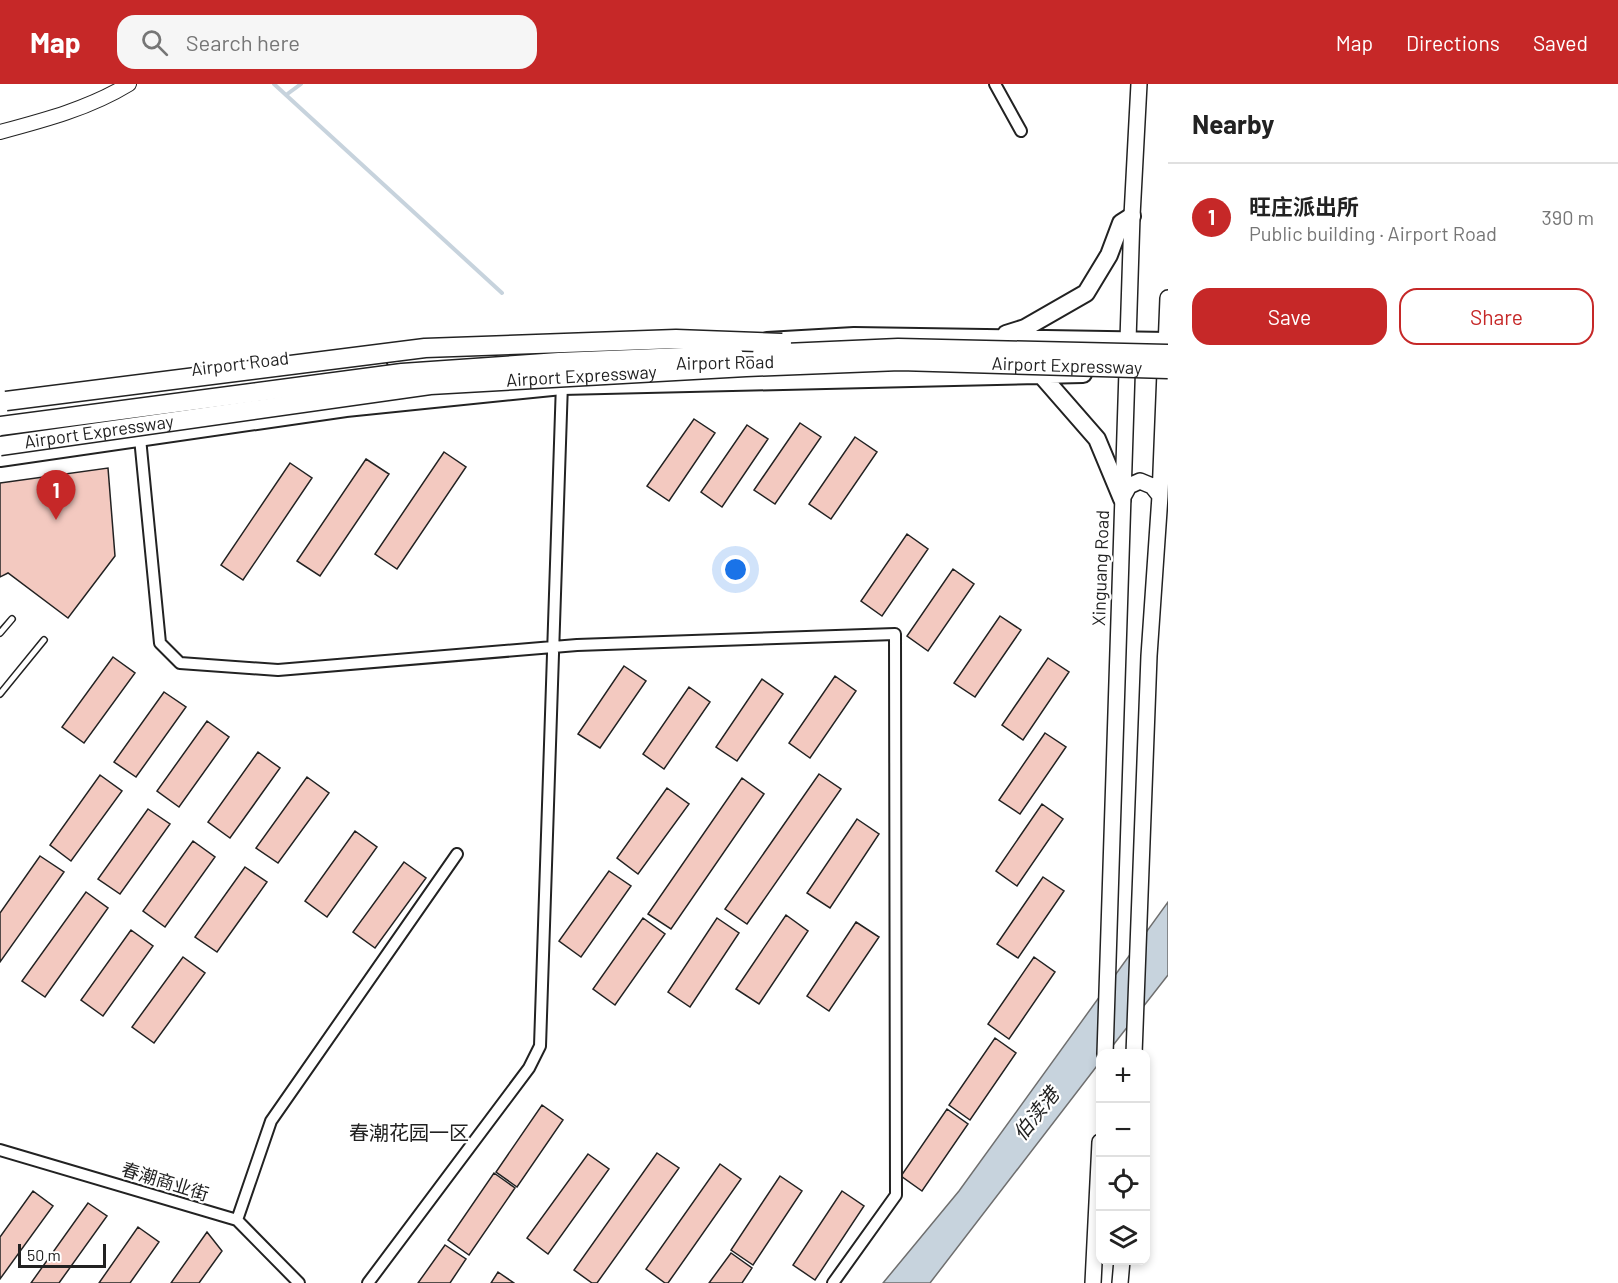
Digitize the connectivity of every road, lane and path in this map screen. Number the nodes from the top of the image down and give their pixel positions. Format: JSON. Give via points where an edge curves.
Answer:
{"nodes":[{"id":1,"x":129,"y":84,"type":"edge"},
{"id":2,"x":995,"y":84,"type":"edge"},
{"id":3,"x":1139,"y":84,"type":"edge"},
{"id":4,"x":1021,"y":131,"type":"dead end"},
{"id":5,"x":0,"y":132,"type":"edge"},
{"id":6,"x":1132,"y":216,"type":"junction"},
{"id":7,"x":1168,"y":298,"type":"edge"},
{"id":8,"x":989,"y":338,"type":"junction"},
{"id":9,"x":1129,"y":340,"type":"junction"},
{"id":10,"x":1167,"y":346,"type":"edge"},
{"id":11,"x":898,"y":348,"type":"junction"},
{"id":12,"x":563,"y":354,"type":"junction"},
{"id":13,"x":1167,"y":374,"type":"edge"},
{"id":14,"x":1128,"y":375,"type":"junction"},
{"id":15,"x":1042,"y":376,"type":"junction"},
{"id":16,"x":562,"y":386,"type":"junction"},
{"id":17,"x":2,"y":404,"type":"edge"},
{"id":18,"x":0,"y":426,"type":"edge"},
{"id":19,"x":140,"y":438,"type":"junction"},
{"id":20,"x":0,"y":446,"type":"edge"},
{"id":21,"x":0,"y":458,"type":"edge"},
{"id":22,"x":1160,"y":496,"type":"junction"},
{"id":23,"x":1122,"y":499,"type":"junction"},
{"id":24,"x":12,"y":619,"type":"dead end"},
{"id":25,"x":0,"y":633,"type":"edge"},
{"id":26,"x":44,"y":640,"type":"dead end"},
{"id":27,"x":554,"y":648,"type":"junction"},
{"id":28,"x":0,"y":694,"type":"edge"},
{"id":29,"x":458,"y":854,"type":"dead end"},
{"id":30,"x":1134,"y":1048,"type":"edge"},
{"id":31,"x":1105,"y":1049,"type":"edge"},
{"id":32,"x":0,"y":1150,"type":"edge"},
{"id":33,"x":1100,"y":1157,"type":"edge"},
{"id":34,"x":237,"y":1220,"type":"junction"},
{"id":35,"x":1122,"y":1265,"type":"edge"},
{"id":36,"x":299,"y":1283,"type":"edge"},
{"id":37,"x":368,"y":1283,"type":"edge"},
{"id":38,"x":833,"y":1283,"type":"edge"},
{"id":39,"x":1093,"y":1283,"type":"edge"},
{"id":40,"x":1120,"y":1283,"type":"edge"}],
"edges":[{"from":1,"to":5,"type":"street","via":[[110,96],[46,120]]},
{"from":2,"to":4,"type":"street"},
{"from":3,"to":6,"type":"main road","name":"Xinguang Road"},
{"from":6,"to":8,"type":"main road","via":[[1121,223],[1109,255],[1086,293],[1024,328]]},
{"from":6,"to":9,"type":"main road","name":"Xinguang Road"},
{"from":7,"to":10,"type":"main road"},
{"from":8,"to":9,"type":"main road","name":"Airport Road"},
{"from":8,"to":12,"type":"main road","name":"Airport Road","via":[[854,336]]},
{"from":9,"to":10,"type":"main road","name":"Airport Road"},
{"from":9,"to":14,"type":"main road","name":"Xinguang Road"},
{"from":10,"to":11,"type":"highway","name":"Airport Expressway","bridge":true},
{"from":10,"to":13,"type":"main road"},
{"from":11,"to":17,"type":"highway","bridge":true,"via":[[676,339],[424,348]]},
{"from":11,"to":18,"type":"highway","name":"Airport Expressway","bridge":true,"via":[[559,362],[402,373]]},
{"from":12,"to":16,"type":"street"},
{"from":12,"to":17,"type":"main road","name":"Airport Road","via":[[410,363]]},
{"from":13,"to":14,"type":"main road","name":"Airport Road"},
{"from":13,"to":20,"type":"highway","name":"Airport Expressway","bridge":true,"via":[[900,361],[430,385]]},
{"from":13,"to":22,"type":"main road"},
{"from":14,"to":15,"type":"main road","name":"Airport Road"},
{"from":14,"to":23,"type":"main road","name":"Xinguang Road"},
{"from":15,"to":16,"type":"main road","name":"Airport Road"},
{"from":15,"to":23,"type":"main road","via":[[1097,440]]},
{"from":16,"to":19,"type":"main road","name":"Airport Road","via":[[346,408]]},
{"from":16,"to":27,"type":"street"},
{"from":19,"to":21,"type":"main road","name":"Airport Road"},
{"from":19,"to":27,"type":"street","via":[[160,643],[180,663],[278,670]]},
{"from":22,"to":23,"type":"main road","via":[[1152,486],[1140,481],[1129,486]]},
{"from":22,"to":30,"type":"main road","via":[[1149,656]]},
{"from":23,"to":31,"type":"main road","name":"Xinguang Road"},
{"from":24,"to":25,"type":"lane"},
{"from":26,"to":28,"type":"lane"},
{"from":27,"to":37,"type":"street","via":[[540,1046],[529,1068]]},
{"from":27,"to":38,"type":"street","via":[[895,633],[896,1195]]},
{"from":29,"to":34,"type":"street","via":[[271,1120]]},
{"from":32,"to":34,"type":"street","name":"春潮商业街"},
{"from":33,"to":39,"type":"main road"},
{"from":34,"to":36,"type":"street","name":"春潮商业街"},
{"from":35,"to":40,"type":"main road"}]}
